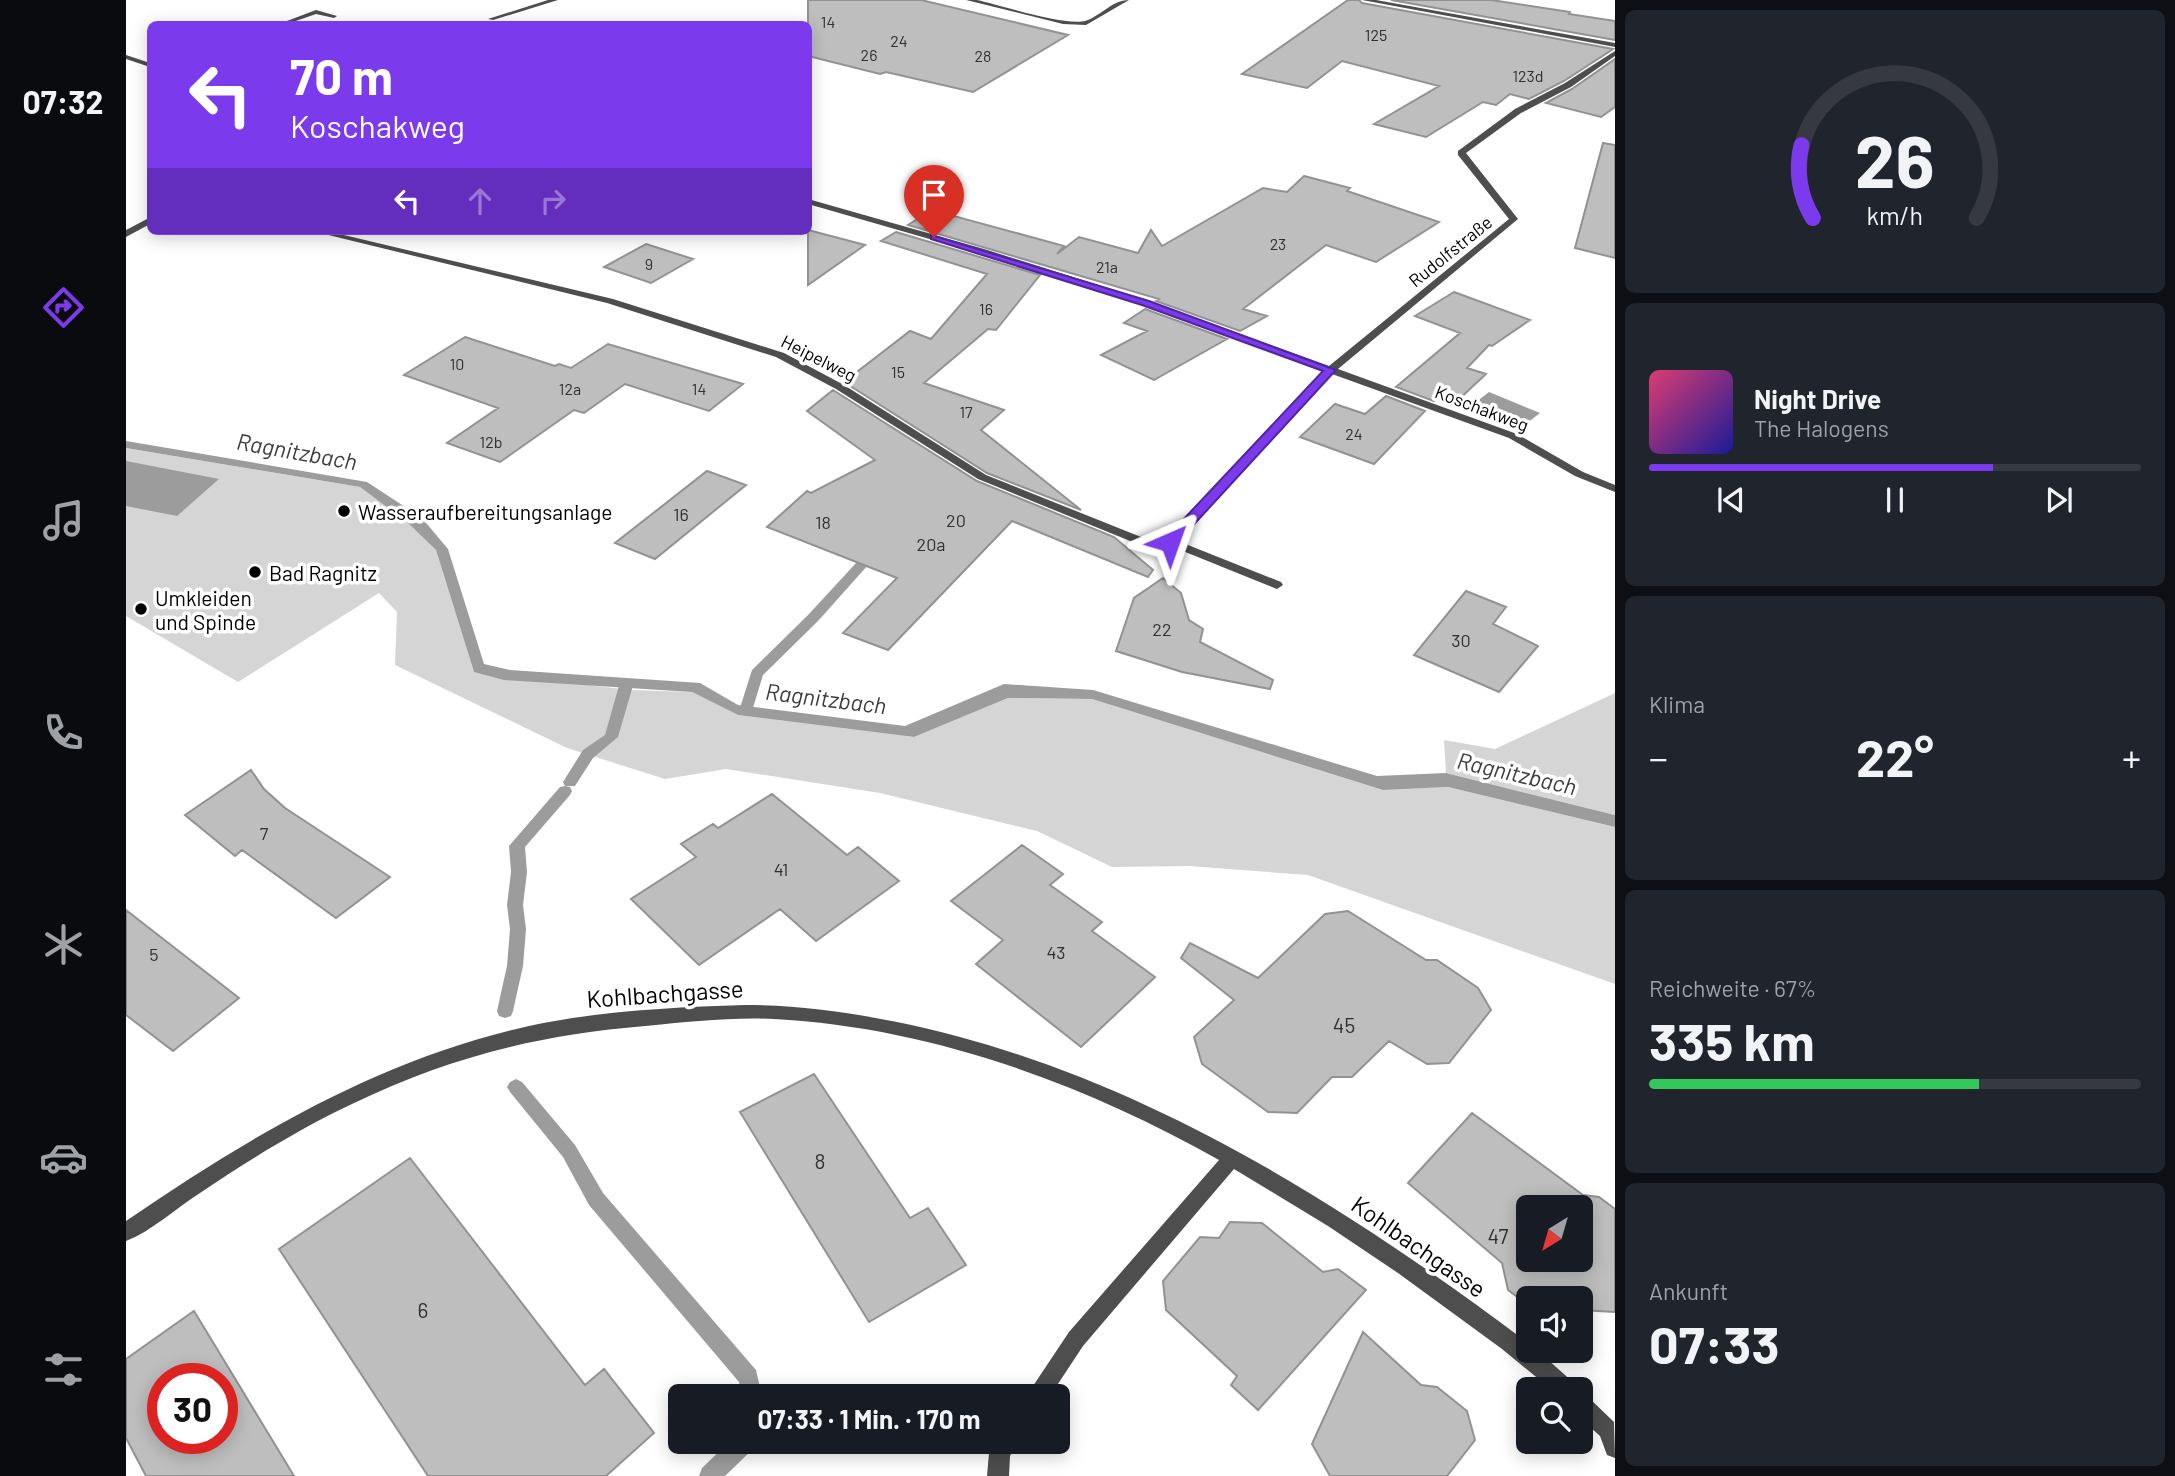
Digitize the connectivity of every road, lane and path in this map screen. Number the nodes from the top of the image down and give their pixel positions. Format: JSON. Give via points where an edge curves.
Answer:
{"nodes":[{"id":1,"x":555,"y":0,"type":"edge"},
{"id":2,"x":969,"y":0,"type":"edge"},
{"id":3,"x":1126,"y":0,"type":"edge"},
{"id":4,"x":1365,"y":0,"type":"edge"},
{"id":5,"x":334,"y":16,"type":"dead end"},
{"id":6,"x":491,"y":19,"type":"dead end"},
{"id":7,"x":290,"y":21,"type":"edge"},
{"id":8,"x":1615,"y":45,"type":"edge"},
{"id":9,"x":1615,"y":53,"type":"edge"},
{"id":10,"x":126,"y":57,"type":"edge"},
{"id":11,"x":147,"y":64,"type":"edge"},
{"id":12,"x":812,"y":202,"type":"edge"},
{"id":13,"x":147,"y":223,"type":"edge"},
{"id":14,"x":126,"y":234,"type":"edge"},
{"id":15,"x":333,"y":235,"type":"edge"},
{"id":16,"x":1330,"y":370,"type":"junction"},
{"id":17,"x":1615,"y":489,"type":"edge"},
{"id":18,"x":1170,"y":542,"type":"junction"},
{"id":19,"x":1278,"y":585,"type":"dead end"},
{"id":20,"x":1233,"y":1158,"type":"junction"},
{"id":21,"x":126,"y":1232,"type":"edge"},
{"id":22,"x":1554,"y":1377,"type":"edge"},
{"id":23,"x":1046,"y":1384,"type":"edge"},
{"id":24,"x":1593,"y":1416,"type":"edge"},
{"id":25,"x":1615,"y":1447,"type":"edge"},
{"id":26,"x":1000,"y":1454,"type":"edge"},
{"id":27,"x":998,"y":1476,"type":"edge"}],
"edges":[{"from":1,"to":6,"type":"street"},
{"from":2,"to":3,"type":"street","via":[[1086,23]]},
{"from":4,"to":8,"type":"street"},
{"from":5,"to":7,"type":"street","via":[[316,12]]},
{"from":9,"to":16,"type":"street","name":"Rudolfstraße","via":[[1518,111],[1461,153],[1514,219]]},
{"from":10,"to":11,"type":"street"},
{"from":12,"to":16,"type":"street","name":"Koschakweg","via":[[1146,303]]},
{"from":13,"to":14,"type":"street"},
{"from":15,"to":18,"type":"street","name":"Heipelweg","via":[[612,302],[780,355],[840,387],[982,477],[1139,540]]},
{"from":16,"to":17,"type":"street","name":"Koschakweg","via":[[1513,436]]},
{"from":16,"to":18,"type":"street"},
{"from":18,"to":19,"type":"street","name":"Heipelweg"},
{"from":20,"to":21,"type":"street","name":"Kohlbachgasse","via":[[1056,1075],[953,1043],[867,1023],[785,1013],[719,1012],[530,1033],[382,1082],[244,1152]]},
{"from":20,"to":22,"type":"street","name":"Kohlbachgasse","via":[[1411,1270]]},
{"from":20,"to":23,"type":"street","via":[[1076,1339]]},
{"from":24,"to":25,"type":"street","via":[[1607,1429]]},
{"from":26,"to":27,"type":"street"}]}
